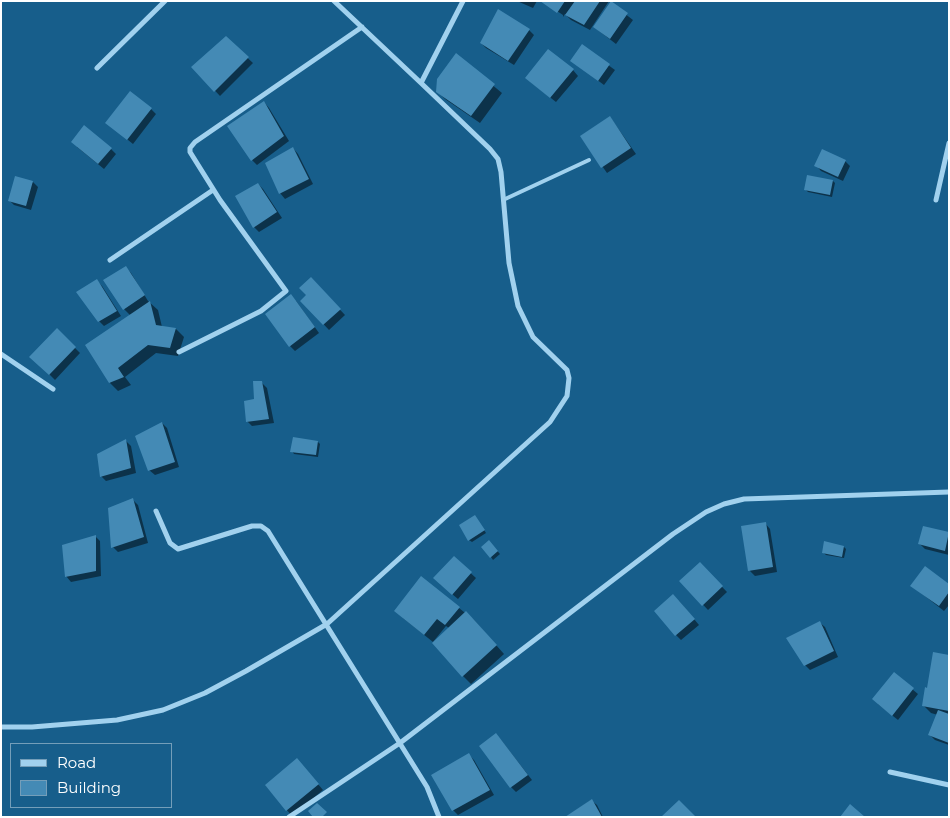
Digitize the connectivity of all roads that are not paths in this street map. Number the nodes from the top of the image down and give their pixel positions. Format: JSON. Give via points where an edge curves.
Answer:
{"nodes":[{"id":1,"x":165,"y":1,"type":"edge"},
{"id":2,"x":334,"y":1,"type":"edge"},
{"id":3,"x":463,"y":1,"type":"edge"},
{"id":4,"x":362,"y":27,"type":"junction"},
{"id":5,"x":97,"y":68,"type":"dead end"},
{"id":6,"x":421,"y":83,"type":"junction"},
{"id":7,"x":949,"y":143,"type":"edge"},
{"id":8,"x":589,"y":160,"type":"dead end"},
{"id":9,"x":213,"y":190,"type":"junction"},
{"id":10,"x":503,"y":200,"type":"junction"},
{"id":11,"x":936,"y":200,"type":"dead end"},
{"id":12,"x":110,"y":260,"type":"dead end"},
{"id":13,"x":179,"y":352,"type":"dead end"},
{"id":14,"x":1,"y":354,"type":"edge"},
{"id":15,"x":53,"y":389,"type":"dead end"},
{"id":16,"x":949,"y":492,"type":"edge"},
{"id":17,"x":156,"y":511,"type":"dead end"},
{"id":18,"x":327,"y":624,"type":"junction"},
{"id":19,"x":1,"y":727,"type":"edge"},
{"id":20,"x":400,"y":743,"type":"junction"},
{"id":21,"x":890,"y":772,"type":"dead end"},
{"id":22,"x":949,"y":785,"type":"edge"},
{"id":23,"x":289,"y":817,"type":"edge"},
{"id":24,"x":439,"y":817,"type":"edge"}],
"edges":[{"from":1,"to":5,"type":"street"},
{"from":2,"to":4,"type":"street"},
{"from":3,"to":6,"type":"street"},
{"from":4,"to":6,"type":"street"},
{"from":4,"to":9,"type":"street","via":[[195,142],[190,152]]},
{"from":6,"to":10,"type":"street","via":[[498,159]]},
{"from":7,"to":11,"type":"street"},
{"from":8,"to":10,"type":"lane"},
{"from":9,"to":12,"type":"street"},
{"from":9,"to":13,"type":"street","via":[[286,290],[261,311]]},
{"from":10,"to":18,"type":"street","via":[[509,263],[518,306],[533,337],[566,370],[569,378],[567,396],[550,422]]},
{"from":14,"to":15,"type":"street"},
{"from":16,"to":20,"type":"street","via":[[744,499],[706,512]]},
{"from":17,"to":18,"type":"street","via":[[170,543],[178,549],[252,526],[265,527]]},
{"from":18,"to":19,"type":"street","via":[[205,693],[163,710],[117,720]]},
{"from":18,"to":20,"type":"street"},
{"from":20,"to":23,"type":"street"},
{"from":20,"to":24,"type":"street","via":[[427,787]]},
{"from":21,"to":22,"type":"street"}]}
